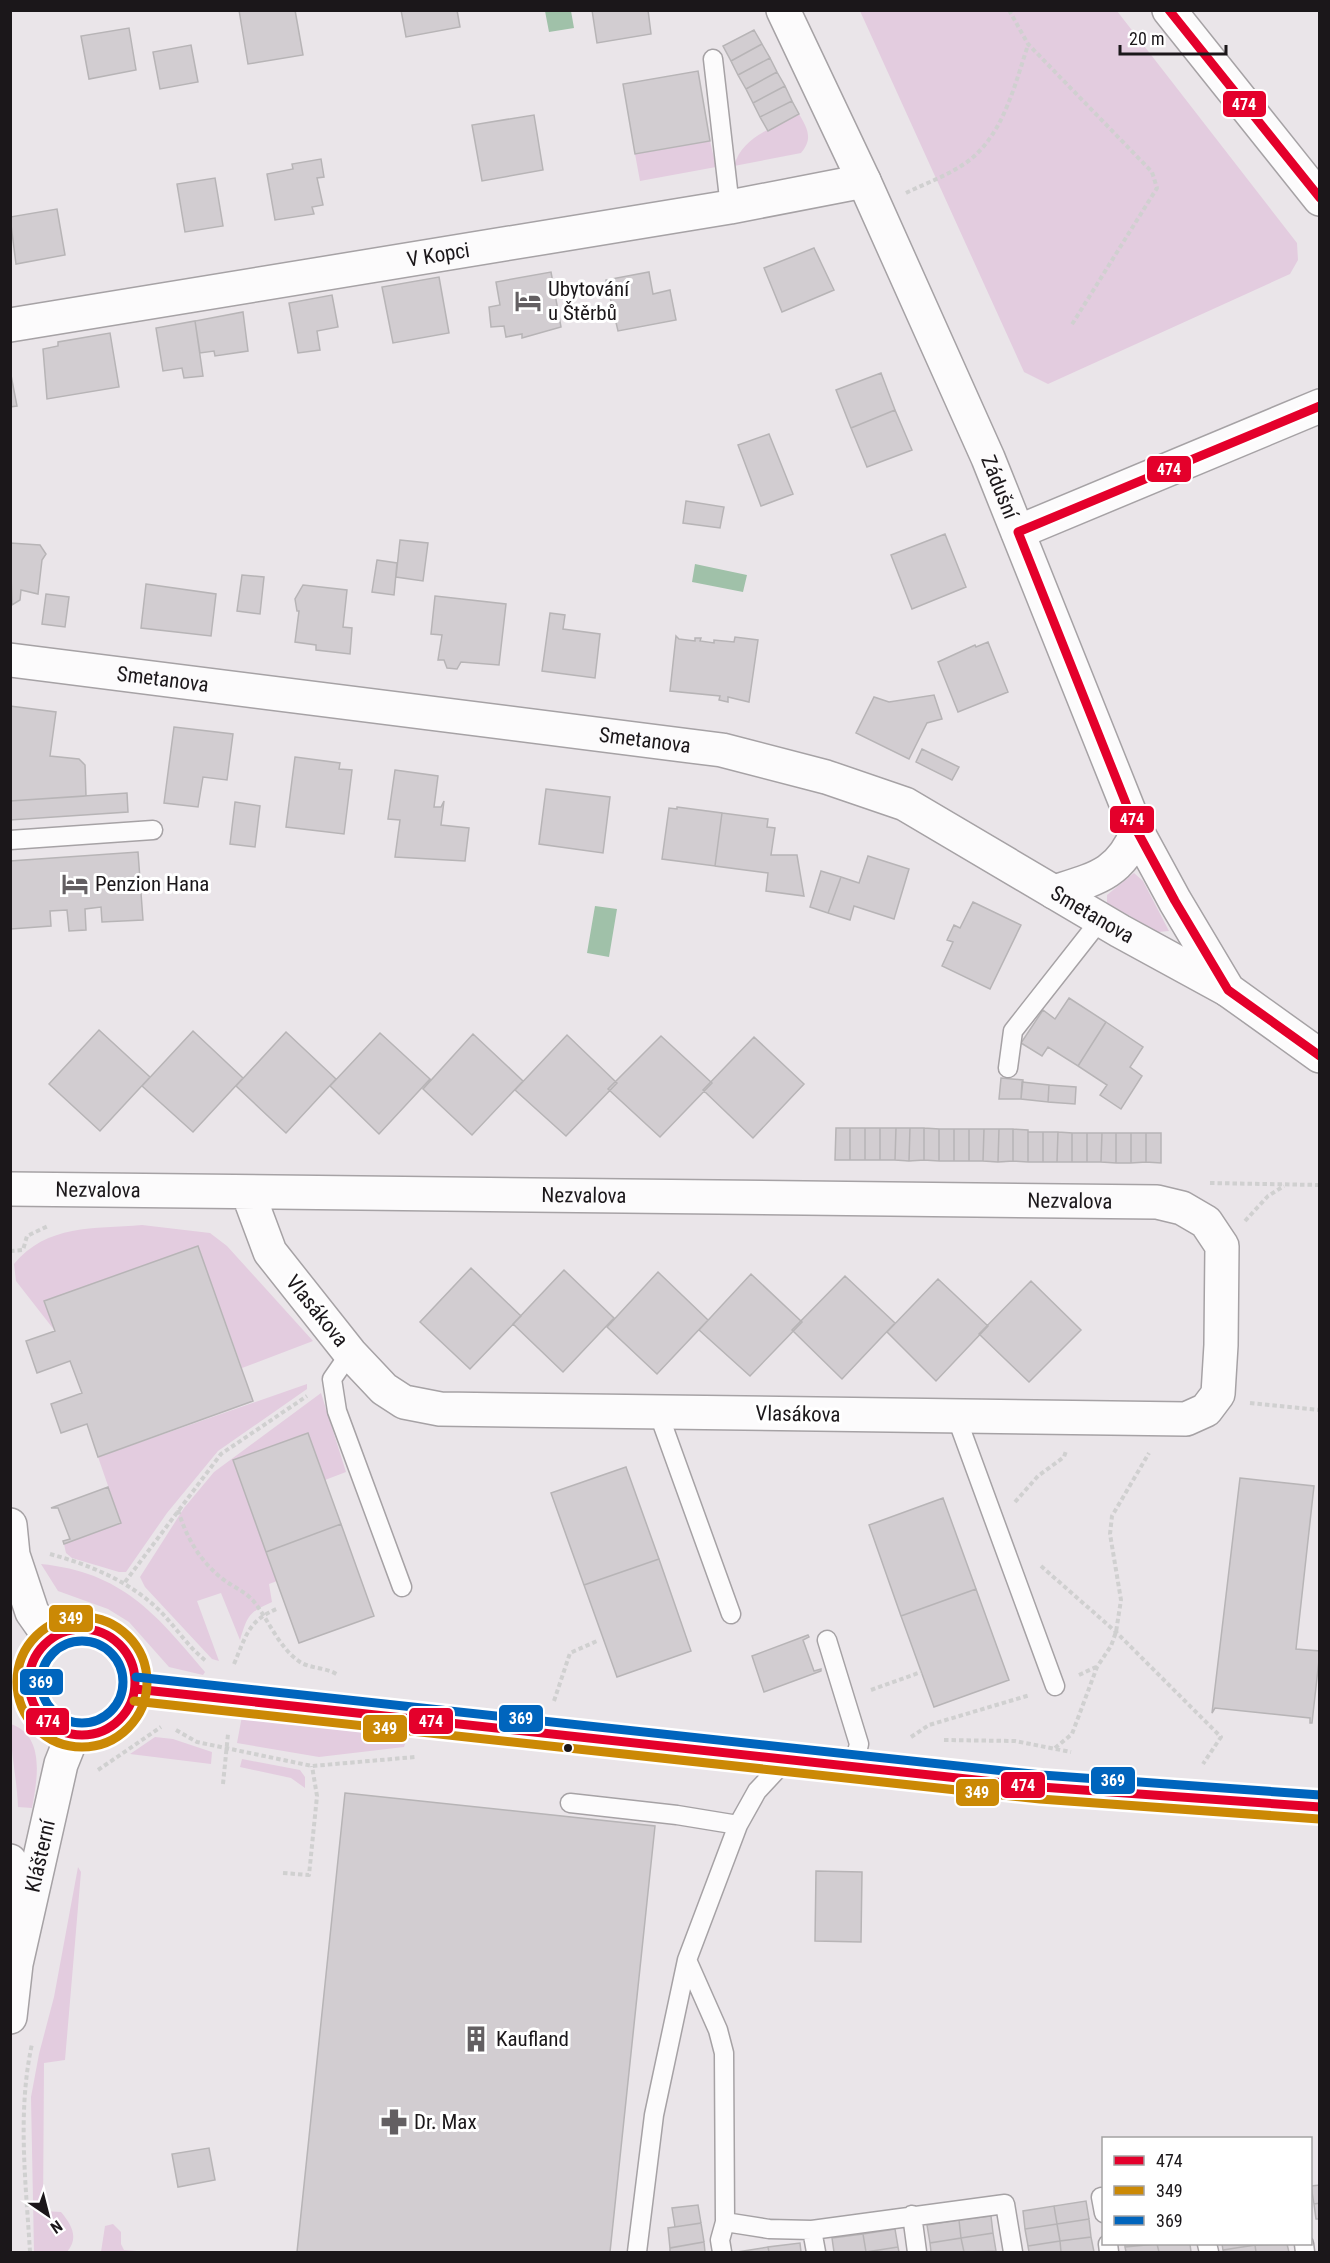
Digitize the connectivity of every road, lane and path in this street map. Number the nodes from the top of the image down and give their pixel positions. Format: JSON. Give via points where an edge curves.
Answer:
{"nodes":[{"id":1,"x":783,"y":10,"type":"edge"},
{"id":2,"x":1008,"y":10,"type":"edge"},
{"id":3,"x":1169,"y":10,"type":"edge"},
{"id":4,"x":1028,"y":44,"type":"junction"},
{"id":5,"x":713,"y":59,"type":"dead end"},
{"id":6,"x":870,"y":194,"type":"junction"},
{"id":7,"x":1320,"y":199,"type":"edge"},
{"id":8,"x":730,"y":207,"type":"junction"},
{"id":9,"x":10,"y":325,"type":"edge"},
{"id":10,"x":1071,"y":326,"type":"dead end"},
{"id":11,"x":1320,"y":406,"type":"edge"},
{"id":12,"x":1018,"y":532,"type":"junction"},
{"id":13,"x":10,"y":660,"type":"edge"},
{"id":14,"x":153,"y":830,"type":"dead end"},
{"id":15,"x":1137,"y":831,"type":"junction"},
{"id":16,"x":10,"y":840,"type":"edge"},
{"id":17,"x":1054,"y":892,"type":"junction"},
{"id":18,"x":1101,"y":920,"type":"junction"},
{"id":19,"x":1228,"y":990,"type":"junction"},
{"id":20,"x":1320,"y":1056,"type":"edge"},
{"id":21,"x":1008,"y":1068,"type":"dead end"},
{"id":22,"x":1320,"y":1185,"type":"edge"},
{"id":23,"x":10,"y":1189,"type":"edge"},
{"id":24,"x":248,"y":1193,"type":"junction"},
{"id":25,"x":55,"y":1225,"type":"dead end"},
{"id":26,"x":1221,"y":1246,"type":"junction"},
{"id":27,"x":10,"y":1251,"type":"edge"},
{"id":28,"x":341,"y":1366,"type":"junction"},
{"id":29,"x":1218,"y":1394,"type":"junction"},
{"id":30,"x":1320,"y":1410,"type":"edge"},
{"id":31,"x":658,"y":1412,"type":"junction"},
{"id":32,"x":956,"y":1416,"type":"junction"},
{"id":33,"x":1080,"y":1418,"type":"junction"},
{"id":34,"x":1170,"y":1419,"type":"junction"},
{"id":35,"x":178,"y":1510,"type":"junction"},
{"id":36,"x":998,"y":1527,"type":"junction"},
{"id":37,"x":11,"y":1536,"type":"edge"},
{"id":38,"x":1040,"y":1565,"type":"dead end"},
{"id":39,"x":125,"y":1582,"type":"junction"},
{"id":40,"x":402,"y":1587,"type":"dead end"},
{"id":41,"x":279,"y":1608,"type":"dead end"},
{"id":42,"x":731,"y":1614,"type":"dead end"},
{"id":43,"x":261,"y":1615,"type":"junction"},
{"id":44,"x":1116,"y":1632,"type":"junction"},
{"id":45,"x":51,"y":1639,"type":"junction"},
{"id":46,"x":827,"y":1640,"type":"dead end"},
{"id":47,"x":597,"y":1641,"type":"dead end"},
{"id":48,"x":211,"y":1666,"type":"dead end"},
{"id":49,"x":1097,"y":1666,"type":"junction"},
{"id":50,"x":232,"y":1668,"type":"dead end"},
{"id":51,"x":921,"y":1672,"type":"dead end"},
{"id":52,"x":342,"y":1680,"type":"dead end"},
{"id":53,"x":1055,"y":1686,"type":"junction"},
{"id":54,"x":135,"y":1689,"type":"junction"},
{"id":55,"x":20,"y":1693,"type":"edge"},
{"id":56,"x":845,"y":1700,"type":"junction"},
{"id":57,"x":552,"y":1708,"type":"dead end"},
{"id":58,"x":165,"y":1724,"type":"dead end"},
{"id":59,"x":173,"y":1728,"type":"dead end"},
{"id":60,"x":73,"y":1734,"type":"junction"},
{"id":61,"x":1221,"y":1737,"type":"dead end"},
{"id":62,"x":909,"y":1738,"type":"dead end"},
{"id":63,"x":227,"y":1747,"type":"junction"},
{"id":64,"x":1055,"y":1748,"type":"dead end"},
{"id":65,"x":424,"y":1758,"type":"dead end"},
{"id":66,"x":785,"y":1761,"type":"junction"},
{"id":67,"x":312,"y":1766,"type":"junction"},
{"id":68,"x":853,"y":1768,"type":"junction"},
{"id":69,"x":92,"y":1777,"type":"dead end"},
{"id":70,"x":223,"y":1784,"type":"dead end"},
{"id":71,"x":570,"y":1803,"type":"dead end"},
{"id":72,"x":1320,"y":1807,"type":"edge"},
{"id":73,"x":738,"y":1825,"type":"junction"},
{"id":74,"x":10,"y":1861,"type":"edge"},
{"id":75,"x":284,"y":1873,"type":"dead end"},
{"id":76,"x":687,"y":1960,"type":"junction"},
{"id":77,"x":16,"y":1964,"type":"junction"},
{"id":78,"x":22,"y":2028,"type":"edge"},
{"id":79,"x":912,"y":2215,"type":"junction"},
{"id":80,"x":725,"y":2222,"type":"junction"},
{"id":81,"x":812,"y":2230,"type":"junction"},
{"id":82,"x":30,"y":2253,"type":"edge"},
{"id":83,"x":637,"y":2253,"type":"edge"},
{"id":84,"x":722,"y":2253,"type":"edge"},
{"id":85,"x":816,"y":2253,"type":"edge"},
{"id":86,"x":917,"y":2253,"type":"edge"},
{"id":87,"x":1013,"y":2253,"type":"edge"}],
"edges":[{"from":1,"to":6,"type":"street","name":"Zádušní"},
{"from":2,"to":4,"type":"path"},
{"from":3,"to":7,"type":"street"},
{"from":4,"to":6,"type":"path","via":[[1006,106],[984,146],[962,166]]},
{"from":4,"to":10,"type":"path","via":[[1152,172],[1157,188]]},
{"from":5,"to":8,"type":"lane"},
{"from":6,"to":8,"type":"street","name":"V Kopci"},
{"from":6,"to":12,"type":"street","name":"Zádušní"},
{"from":8,"to":9,"type":"street","name":"V Kopci"},
{"from":11,"to":12,"type":"street"},
{"from":12,"to":15,"type":"street","name":"Zádušní"},
{"from":13,"to":17,"type":"street","name":"Smetanova","via":[[722,750],[826,777],[905,804]]},
{"from":14,"to":16,"type":"lane"},
{"from":15,"to":17,"type":"street","via":[[1129,851],[1116,867]]},
{"from":15,"to":19,"type":"street","name":"Zádušní"},
{"from":17,"to":18,"type":"street","name":"Smetanova"},
{"from":18,"to":19,"type":"street","name":"Smetanova"},
{"from":18,"to":21,"type":"lane","via":[[1013,1031]]},
{"from":19,"to":20,"type":"street","name":"Zádušní"},
{"from":22,"to":26,"type":"path","via":[[1284,1185],[1268,1196]]},
{"from":23,"to":24,"type":"street","name":"Nezvalova"},
{"from":24,"to":26,"type":"street","name":"Nezvalova","via":[[1157,1202],[1182,1208],[1206,1222]]},
{"from":24,"to":28,"type":"street","name":"Vlasákova","via":[[270,1252]]},
{"from":25,"to":27,"type":"path","via":[[27,1236],[23,1250]]},
{"from":26,"to":29,"type":"street"},
{"from":28,"to":31,"type":"street","name":"Vlasákova","via":[[404,1402],[440,1409]]},
{"from":28,"to":35,"type":"path","via":[[221,1455]]},
{"from":28,"to":40,"type":"lane","via":[[337,1411]]},
{"from":29,"to":30,"type":"path","via":[[1244,1402]]},
{"from":29,"to":34,"type":"street","name":"Vlasákova","via":[[1206,1410],[1186,1419]]},
{"from":31,"to":32,"type":"street","name":"Vlasákova"},
{"from":31,"to":42,"type":"lane"},
{"from":32,"to":33,"type":"street","name":"Vlasákova"},
{"from":32,"to":36,"type":"lane"},
{"from":33,"to":34,"type":"street","name":"Vlasákova"},
{"from":33,"to":36,"type":"path","via":[[1064,1457],[1038,1476]]},
{"from":34,"to":44,"type":"path","via":[[1112,1516],[1110,1534],[1121,1600]]},
{"from":35,"to":39,"type":"path"},
{"from":35,"to":43,"type":"path","via":[[186,1536],[202,1558],[219,1576],[246,1594]]},
{"from":36,"to":53,"type":"lane"},
{"from":37,"to":39,"type":"path","via":[[44,1553],[70,1559]]},
{"from":37,"to":45,"type":"street","via":[[32,1612]]},
{"from":38,"to":44,"type":"path"},
{"from":39,"to":48,"type":"path","via":[[158,1609]]},
{"from":41,"to":43,"type":"path"},
{"from":43,"to":50,"type":"path","via":[[246,1632]]},
{"from":43,"to":52,"type":"path","via":[[300,1662],[326,1668]]},
{"from":44,"to":49,"type":"path"},
{"from":44,"to":61,"type":"path"},
{"from":45,"to":54,"type":"street","via":[[80,1629],[109,1636],[130,1658]]},
{"from":45,"to":55,"type":"street","via":[[33,1662]]},
{"from":46,"to":56,"type":"lane"},
{"from":47,"to":57,"type":"path","via":[[570,1653]]},
{"from":49,"to":53,"type":"path"},
{"from":49,"to":64,"type":"path","via":[[1072,1734]]},
{"from":51,"to":56,"type":"path"},
{"from":53,"to":62,"type":"path","via":[[929,1725]]},
{"from":54,"to":60,"type":"street","via":[[127,1711],[109,1728],[98,1733]]},
{"from":54,"to":66,"type":"street"},
{"from":55,"to":60,"type":"street","via":[[50,1724]]},
{"from":56,"to":68,"type":"lane","via":[[859,1744]]},
{"from":58,"to":69,"type":"path","via":[[102,1765]]},
{"from":59,"to":63,"type":"path","via":[[197,1742]]},
{"from":60,"to":77,"type":"street","name":"Klášterní","via":[[61,1764]]},
{"from":63,"to":67,"type":"path"},
{"from":63,"to":70,"type":"path"},
{"from":65,"to":67,"type":"path","via":[[402,1756]]},
{"from":66,"to":68,"type":"street"},
{"from":66,"to":73,"type":"lane","via":[[757,1791]]},
{"from":67,"to":75,"type":"path","via":[[317,1796],[309,1875]]},
{"from":68,"to":72,"type":"street","via":[[1041,1787]]},
{"from":71,"to":73,"type":"lane"},
{"from":73,"to":76,"type":"lane"},
{"from":74,"to":77,"type":"street"},
{"from":76,"to":80,"type":"lane","via":[[724,2053]]},
{"from":76,"to":83,"type":"lane","via":[[654,2115]]},
{"from":77,"to":78,"type":"street","name":"Klášterní"},
{"from":78,"to":82,"type":"path","via":[[28,2061],[24,2112]]},
{"from":79,"to":81,"type":"lane"},
{"from":79,"to":86,"type":"lane"},
{"from":79,"to":87,"type":"lane","via":[[1005,2204]]},
{"from":80,"to":81,"type":"lane"},
{"from":80,"to":84,"type":"lane","via":[[720,2240]]},
{"from":81,"to":85,"type":"lane"}]}
